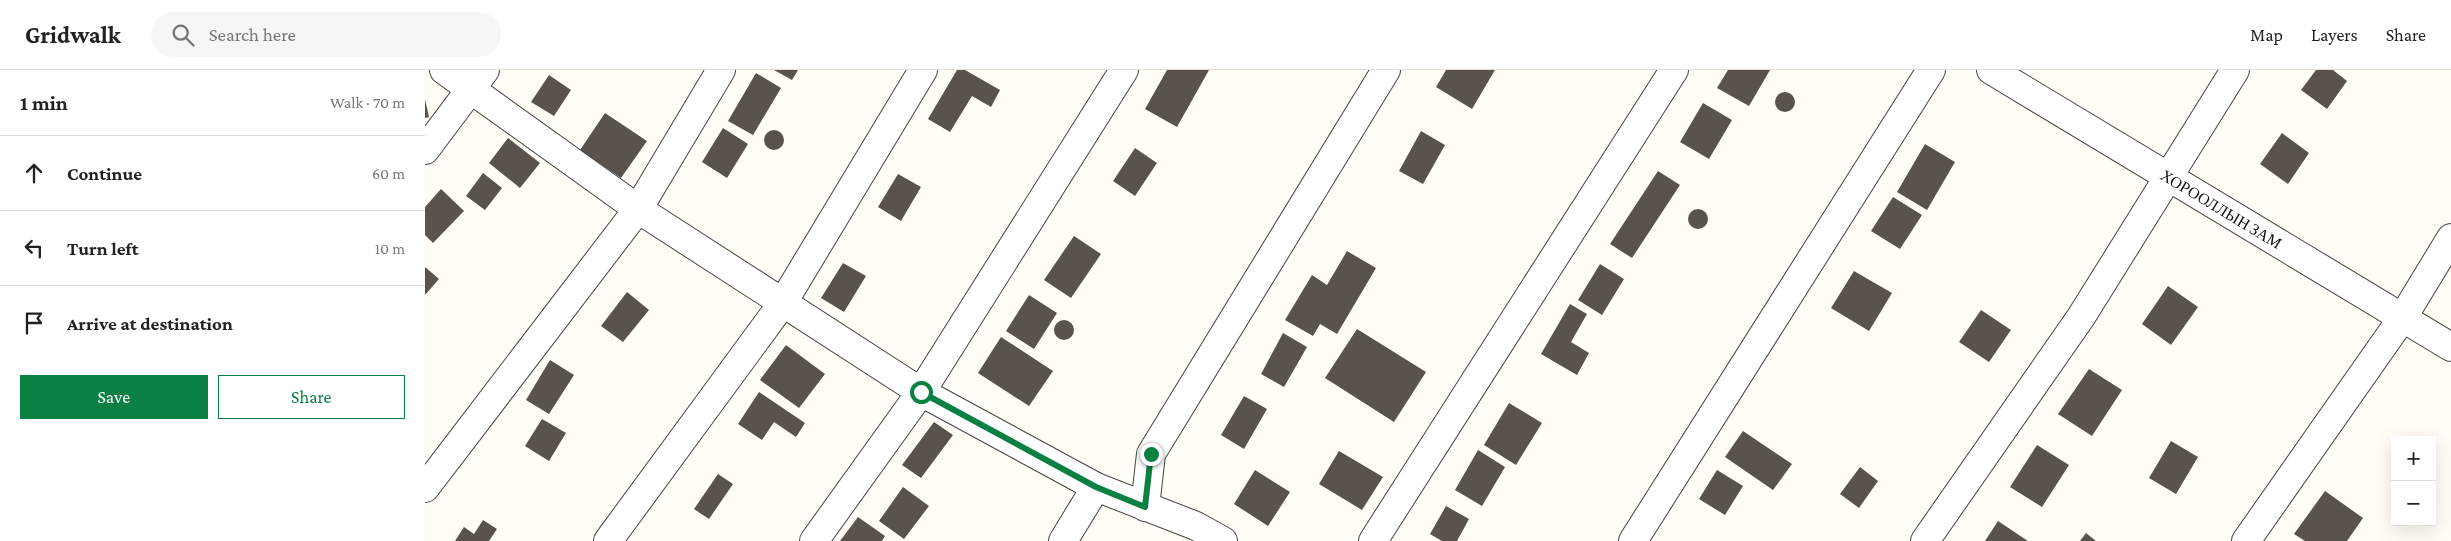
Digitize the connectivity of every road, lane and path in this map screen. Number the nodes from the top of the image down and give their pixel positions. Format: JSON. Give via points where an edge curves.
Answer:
{"nodes":[{"id":1,"x":444,"y":70,"type":"edge"},
{"id":2,"x":721,"y":70,"type":"edge"},
{"id":3,"x":923,"y":70,"type":"edge"},
{"id":4,"x":1124,"y":70,"type":"edge"},
{"id":5,"x":1386,"y":70,"type":"edge"},
{"id":6,"x":1674,"y":70,"type":"edge"},
{"id":7,"x":1931,"y":70,"type":"edge"},
{"id":8,"x":1991,"y":70,"type":"edge"},
{"id":9,"x":2235,"y":70,"type":"edge"},
{"id":10,"x":479,"y":80,"type":"edge"},
{"id":11,"x":425,"y":150,"type":"edge"},
{"id":12,"x":2169,"y":178,"type":"junction"},
{"id":13,"x":637,"y":209,"type":"junction"},
{"id":14,"x":2451,"y":238,"type":"edge"},
{"id":15,"x":782,"y":304,"type":"junction"},
{"id":16,"x":2403,"y":317,"type":"junction"},
{"id":17,"x":2451,"y":347,"type":"edge"},
{"id":18,"x":921,"y":392,"type":"junction"},
{"id":19,"x":1096,"y":487,"type":"junction"},
{"id":20,"x":425,"y":488,"type":"edge"},
{"id":21,"x":1145,"y":507,"type":"junction"},
{"id":22,"x":1191,"y":534,"type":"edge"},
{"id":23,"x":609,"y":541,"type":"edge"},
{"id":24,"x":814,"y":541,"type":"edge"},
{"id":25,"x":1063,"y":541,"type":"edge"},
{"id":26,"x":1223,"y":541,"type":"edge"},
{"id":27,"x":1373,"y":541,"type":"edge"},
{"id":28,"x":1633,"y":541,"type":"edge"},
{"id":29,"x":1925,"y":541,"type":"edge"},
{"id":30,"x":2246,"y":541,"type":"edge"}],
"edges":[{"from":1,"to":10,"type":"street"},
{"from":2,"to":13,"type":"street"},
{"from":3,"to":15,"type":"street"},
{"from":4,"to":18,"type":"street"},
{"from":5,"to":21,"type":"street","via":[[1151,454]]},
{"from":6,"to":27,"type":"street"},
{"from":7,"to":28,"type":"street"},
{"from":8,"to":12,"type":"street","name":"ХОРООЛЛЫН ЗАМ"},
{"from":9,"to":12,"type":"street"},
{"from":10,"to":11,"type":"street"},
{"from":10,"to":13,"type":"street"},
{"from":12,"to":16,"type":"street","name":"ХОРООЛЛЫН ЗАМ"},
{"from":12,"to":29,"type":"street","via":[[2081,317]]},
{"from":13,"to":15,"type":"street"},
{"from":13,"to":20,"type":"street"},
{"from":14,"to":16,"type":"street"},
{"from":15,"to":18,"type":"street"},
{"from":15,"to":23,"type":"street"},
{"from":16,"to":17,"type":"street","name":"ХОРООЛЛЫН ЗАМ"},
{"from":16,"to":30,"type":"street"},
{"from":18,"to":19,"type":"street"},
{"from":18,"to":24,"type":"street"},
{"from":19,"to":21,"type":"street"},
{"from":19,"to":25,"type":"street"},
{"from":21,"to":22,"type":"street"},
{"from":22,"to":26,"type":"street"}]}
